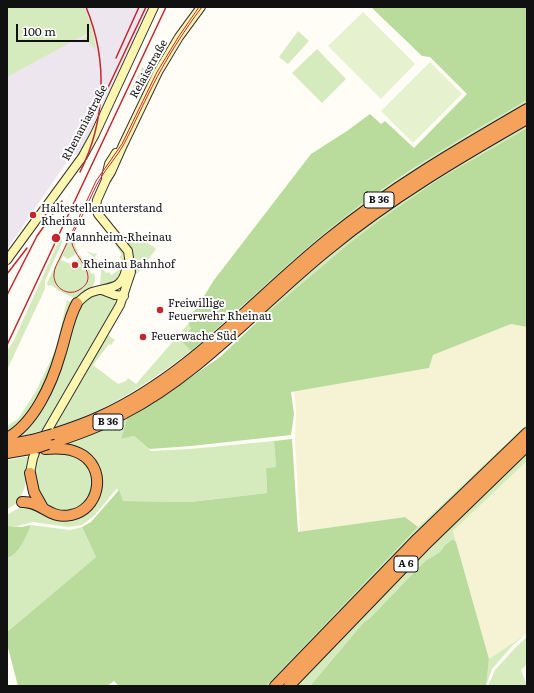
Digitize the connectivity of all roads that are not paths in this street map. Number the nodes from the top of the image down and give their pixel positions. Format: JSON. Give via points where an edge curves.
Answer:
{"nodes":[{"id":1,"x":154,"y":7,"type":"edge"},
{"id":2,"x":201,"y":7,"type":"edge"},
{"id":3,"x":527,"y":109,"type":"edge"},
{"id":4,"x":527,"y":119,"type":"edge"},
{"id":5,"x":121,"y":242,"type":"junction"},
{"id":6,"x":7,"y":260,"type":"edge"},
{"id":7,"x":126,"y":268,"type":"junction"},
{"id":8,"x":129,"y":278,"type":"junction"},
{"id":9,"x":106,"y":289,"type":"junction"},
{"id":10,"x":124,"y":296,"type":"junction"},
{"id":11,"x":77,"y":303,"type":"joint"},
{"id":12,"x":247,"y":316,"type":"junction"},
{"id":13,"x":527,"y":433,"type":"edge"},
{"id":14,"x":7,"y":438,"type":"edge"},
{"id":15,"x":7,"y":445,"type":"edge"},
{"id":16,"x":38,"y":446,"type":"junction"},
{"id":17,"x":527,"y":446,"type":"edge"},
{"id":18,"x":7,"y":453,"type":"edge"},
{"id":19,"x":30,"y":473,"type":"joint"},
{"id":20,"x":22,"y":502,"type":"dead end"},
{"id":21,"x":44,"y":510,"type":"junction"},
{"id":22,"x":276,"y":686,"type":"edge"},
{"id":23,"x":289,"y":686,"type":"edge"}],
"edges":[{"from":1,"to":6,"type":"main road","name":"Rhenaniastraße","via":[[83,156]]},
{"from":2,"to":5,"type":"main road","name":"Relaisstraße","via":[[158,72],[123,145],[108,164],[106,180],[96,209]]},
{"from":3,"to":12,"type":"highway","number":"B 36","via":[[434,164],[375,203],[309,255]]},
{"from":4,"to":12,"type":"highway","number":"B 36","via":[[434,174],[374,214]]},
{"from":5,"to":7,"type":"main road","name":"Relaisstraße"},
{"from":5,"to":8,"type":"main road","name":"Relaisstraße","via":[[126,247],[130,259]]},
{"from":7,"to":8,"type":"main road","name":"Relaisstraße"},
{"from":7,"to":9,"type":"main road","via":[[121,282]]},
{"from":8,"to":10,"type":"main road","name":"Relaisstraße"},
{"from":9,"to":10,"type":"main road","via":[[117,290]]},
{"from":9,"to":11,"type":"main road","via":[[89,293]]},
{"from":10,"to":19,"type":"main road","name":"Relaisstraße","via":[[36,450]]},
{"from":11,"to":14,"type":"highway","via":[[70,316],[58,361],[45,393],[24,424]]},
{"from":12,"to":16,"type":"highway","number":"B 36","bridge":true,"via":[[139,395],[102,416],[53,434]]},
{"from":12,"to":16,"type":"highway","number":"B 36","via":[[195,367],[152,398],[92,429]]},
{"from":13,"to":22,"type":"highway","number":"A 6","via":[[417,539]]},
{"from":15,"to":16,"type":"highway","number":"B 36"},
{"from":16,"to":18,"type":"highway","number":"B 36"},
{"from":16,"to":21,"type":"highway","via":[[67,449],[83,456],[94,468],[98,481],[94,498],[82,511],[66,516]]},
{"from":17,"to":23,"type":"highway","number":"A 6","via":[[424,546]]},
{"from":19,"to":21,"type":"highway","via":[[34,492]]},
{"from":20,"to":21,"type":"highway","via":[[32,502]]}]}
